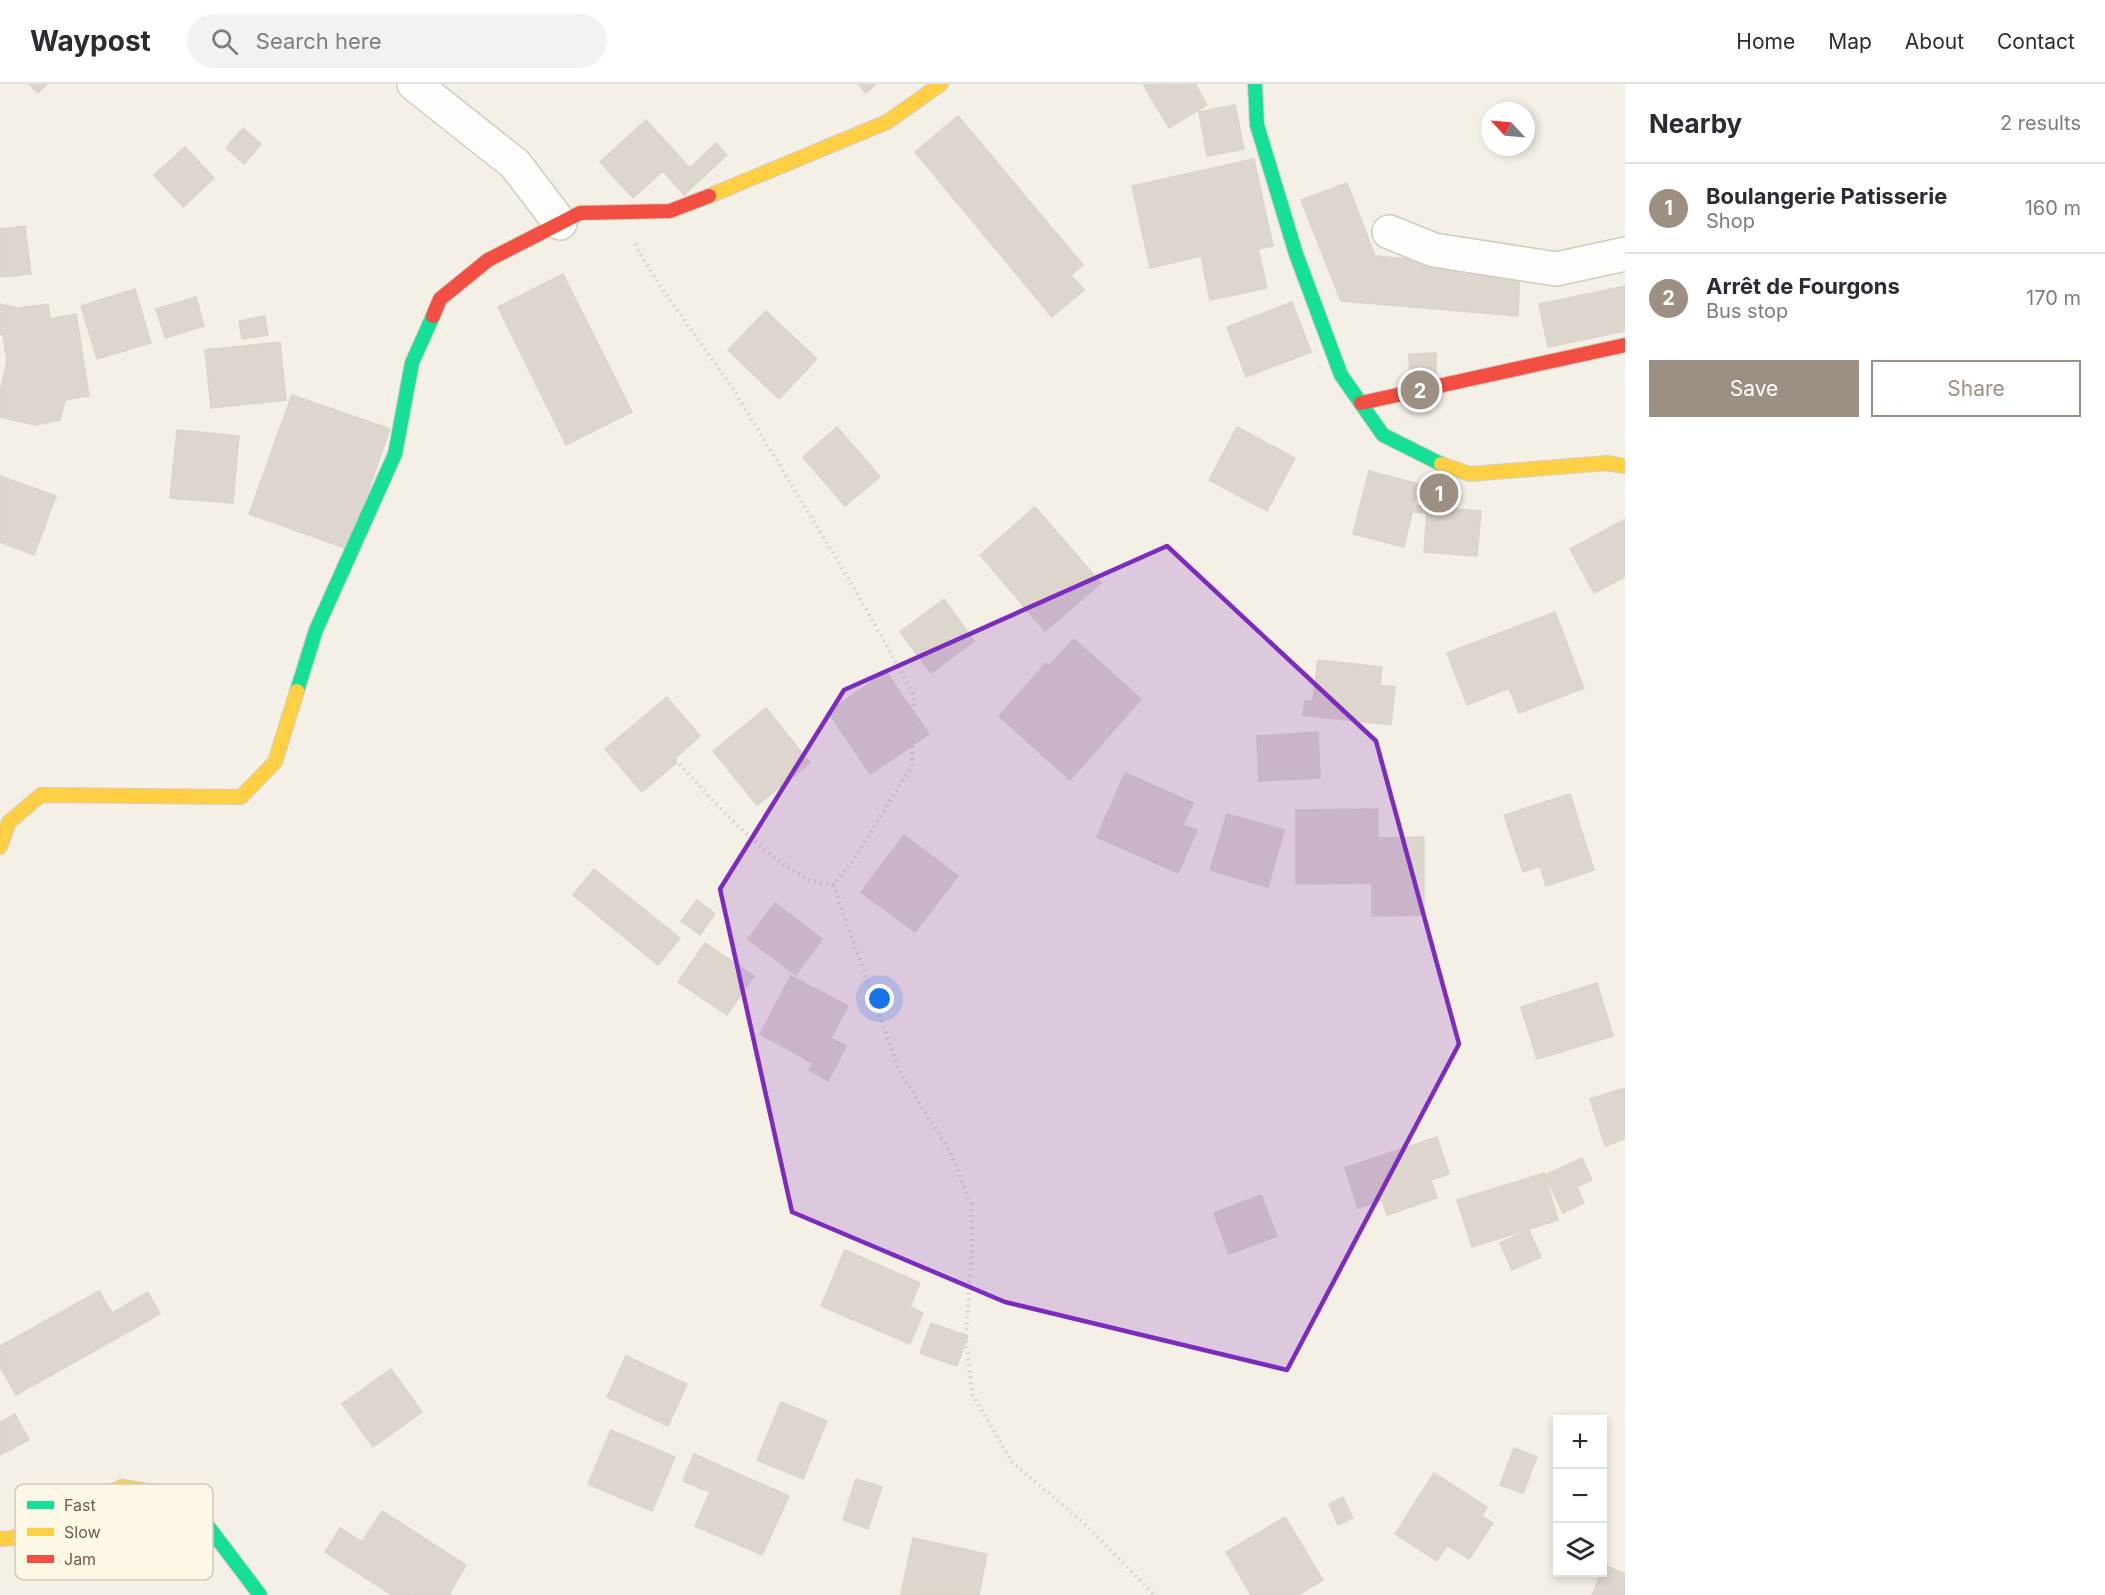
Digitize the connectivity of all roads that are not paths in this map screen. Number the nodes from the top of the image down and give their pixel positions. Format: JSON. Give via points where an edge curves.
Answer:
{"nodes":[{"id":1,"x":414,"y":84,"type":"edge"},
{"id":2,"x":941,"y":84,"type":"edge"},
{"id":3,"x":1255,"y":84,"type":"edge"},
{"id":4,"x":560,"y":223,"type":"junction"},
{"id":5,"x":1389,"y":232,"type":"dead end"},
{"id":6,"x":1625,"y":254,"type":"edge"},
{"id":7,"x":1625,"y":345,"type":"edge"},
{"id":8,"x":1361,"y":403,"type":"junction"},
{"id":9,"x":1625,"y":466,"type":"edge"},
{"id":10,"x":0,"y":847,"type":"edge"},
{"id":11,"x":213,"y":1533,"type":"edge"},
{"id":12,"x":15,"y":1537,"type":"edge"},
{"id":13,"x":0,"y":1539,"type":"edge"},
{"id":14,"x":260,"y":1595,"type":"edge"}],
"edges":[{"from":1,"to":4,"type":"street","via":[[515,164]]},
{"from":2,"to":4,"type":"street","via":[[887,122],[670,211],[580,213]]},
{"from":3,"to":8,"type":"street","via":[[1257,125],[1296,254],[1341,375]]},
{"from":4,"to":10,"type":"street","via":[[488,260],[440,299],[412,363],[395,454],[316,630],[275,762],[241,797],[41,795],[9,822]]},
{"from":5,"to":6,"type":"street","via":[[1434,250],[1556,269]]},
{"from":7,"to":8,"type":"street"},
{"from":8,"to":9,"type":"street","via":[[1383,435],[1451,469],[1470,474],[1607,463]]},
{"from":11,"to":14,"type":"street"},
{"from":12,"to":13,"type":"street"}]}
